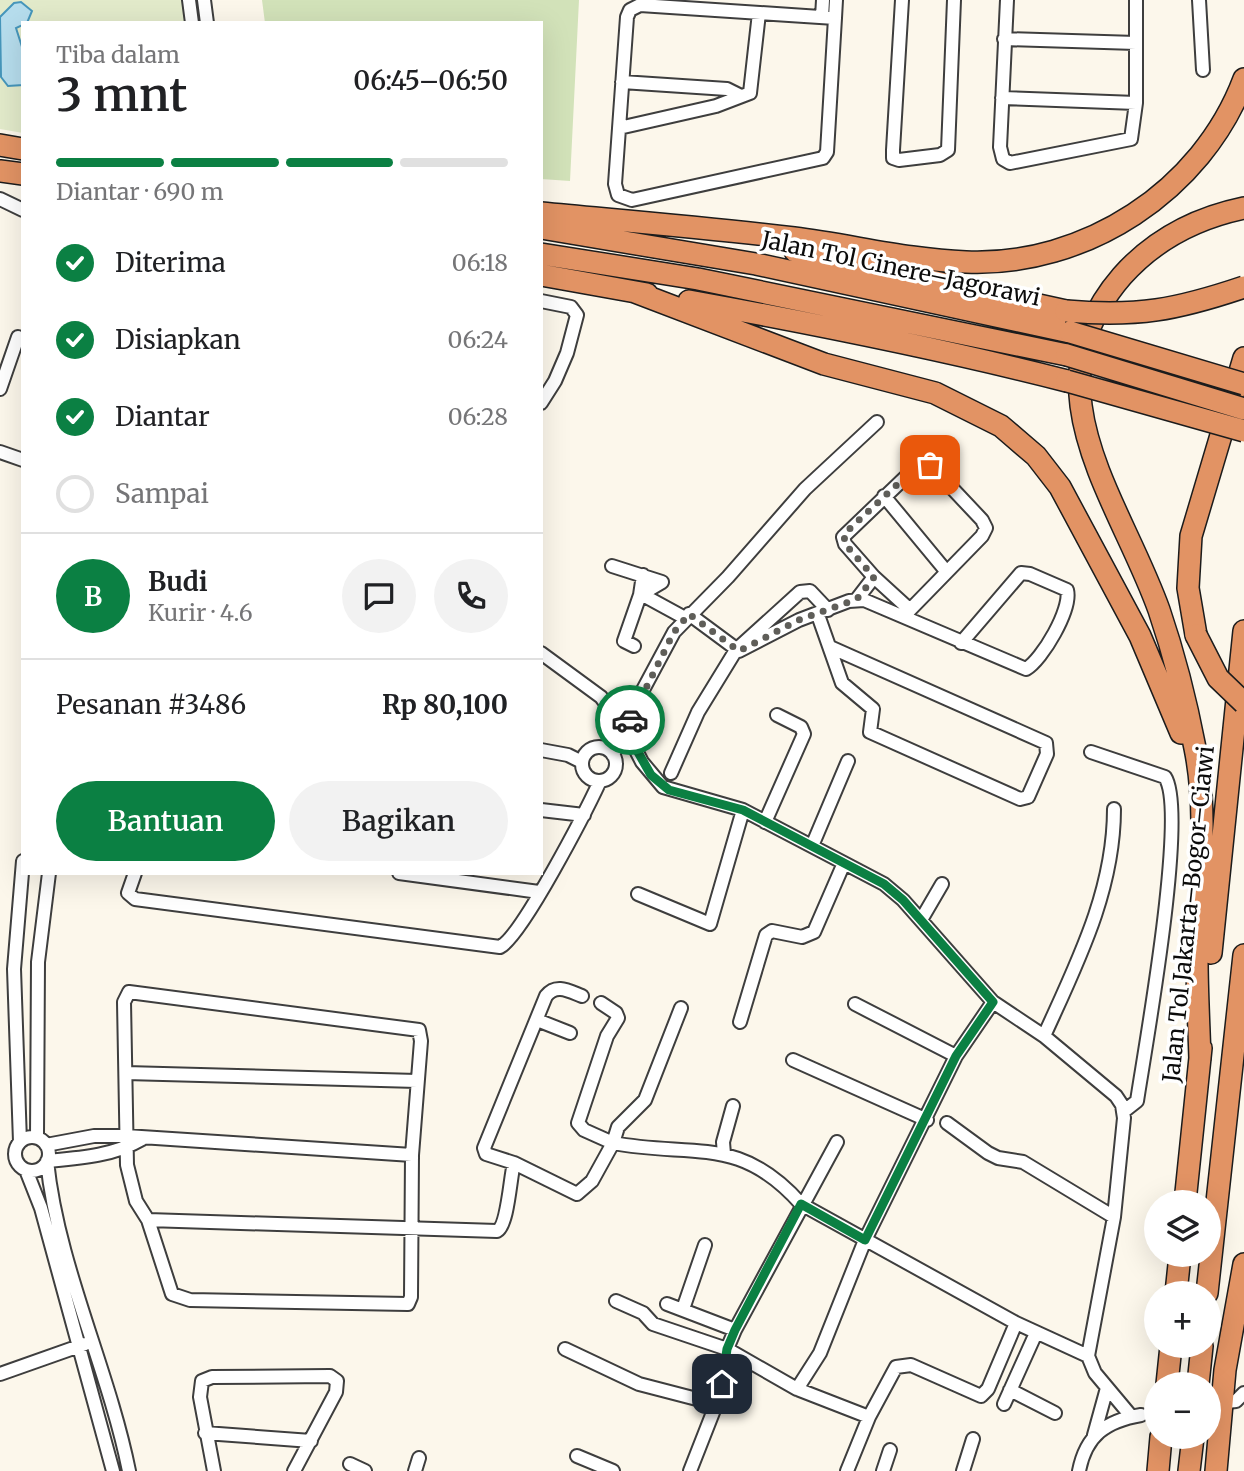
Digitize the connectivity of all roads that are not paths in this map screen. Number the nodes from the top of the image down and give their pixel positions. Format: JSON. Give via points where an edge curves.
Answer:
{"nodes":[{"id":1,"x":189,"y":0,"type":"edge"},
{"id":2,"x":204,"y":0,"type":"edge"},
{"id":3,"x":823,"y":0,"type":"edge"},
{"id":4,"x":836,"y":0,"type":"edge"},
{"id":5,"x":902,"y":0,"type":"edge"},
{"id":6,"x":954,"y":0,"type":"edge"},
{"id":7,"x":1007,"y":0,"type":"edge"},
{"id":8,"x":1136,"y":0,"type":"edge"},
{"id":9,"x":1199,"y":0,"type":"edge"},
{"id":10,"x":759,"y":13,"type":"junction"},
{"id":11,"x":828,"y":18,"type":"junction"},
{"id":12,"x":192,"y":21,"type":"edge"},
{"id":13,"x":207,"y":21,"type":"edge"},
{"id":14,"x":1004,"y":39,"type":"junction"},
{"id":15,"x":1136,"y":43,"type":"junction"},
{"id":16,"x":1203,"y":70,"type":"dead end"},
{"id":17,"x":1244,"y":79,"type":"edge"},
{"id":18,"x":622,"y":82,"type":"junction"},
{"id":19,"x":741,"y":96,"type":"junction"},
{"id":20,"x":1002,"y":98,"type":"junction"},
{"id":21,"x":1136,"y":103,"type":"junction"},
{"id":22,"x":619,"y":128,"type":"junction"},
{"id":23,"x":0,"y":145,"type":"edge"},
{"id":24,"x":21,"y":149,"type":"edge"},
{"id":25,"x":0,"y":171,"type":"edge"},
{"id":26,"x":21,"y":174,"type":"edge"},
{"id":27,"x":0,"y":199,"type":"edge"},
{"id":28,"x":1244,"y":208,"type":"edge"},
{"id":29,"x":21,"y":209,"type":"edge"},
{"id":30,"x":543,"y":213,"type":"edge"},
{"id":31,"x":690,"y":227,"type":"junction"},
{"id":32,"x":543,"y":228,"type":"edge"},
{"id":33,"x":543,"y":254,"type":"edge"},
{"id":34,"x":543,"y":275,"type":"edge"},
{"id":35,"x":1244,"y":287,"type":"edge"},
{"id":36,"x":635,"y":292,"type":"junction"},
{"id":37,"x":543,"y":301,"type":"edge"},
{"id":38,"x":1068,"y":321,"type":"junction"},
{"id":39,"x":18,"y":337,"type":"dead end"},
{"id":40,"x":1244,"y":358,"type":"edge"},
{"id":41,"x":1244,"y":384,"type":"edge"},
{"id":42,"x":0,"y":389,"type":"edge"},
{"id":43,"x":543,"y":399,"type":"edge"},
{"id":44,"x":1244,"y":409,"type":"edge"},
{"id":45,"x":877,"y":422,"type":"dead end"},
{"id":46,"x":1244,"y":431,"type":"edge"},
{"id":47,"x":0,"y":452,"type":"edge"},
{"id":48,"x":21,"y":459,"type":"edge"},
{"id":49,"x":884,"y":496,"type":"junction"},
{"id":50,"x":612,"y":566,"type":"dead end"},
{"id":51,"x":946,"y":571,"type":"junction"},
{"id":52,"x":643,"y":575,"type":"junction"},
{"id":53,"x":874,"y":577,"type":"junction"},
{"id":54,"x":640,"y":594,"type":"junction"},
{"id":55,"x":857,"y":599,"type":"junction"},
{"id":56,"x":823,"y":612,"type":"junction"},
{"id":57,"x":907,"y":612,"type":"junction"},
{"id":58,"x":687,"y":616,"type":"junction"},
{"id":59,"x":1244,"y":631,"type":"edge"},
{"id":60,"x":961,"y":643,"type":"junction"},
{"id":61,"x":634,"y":646,"type":"dead end"},
{"id":62,"x":830,"y":647,"type":"junction"},
{"id":63,"x":736,"y":650,"type":"junction"},
{"id":64,"x":543,"y":654,"type":"edge"},
{"id":65,"x":1244,"y":703,"type":"edge"},
{"id":66,"x":777,"y":715,"type":"dead end"},
{"id":67,"x":626,"y":731,"type":"junction"},
{"id":68,"x":543,"y":750,"type":"edge"},
{"id":69,"x":1091,"y":752,"type":"dead end"},
{"id":70,"x":613,"y":755,"type":"junction"},
{"id":71,"x":848,"y":761,"type":"dead end"},
{"id":72,"x":582,"y":762,"type":"junction"},
{"id":73,"x":671,"y":774,"type":"dead end"},
{"id":74,"x":1200,"y":774,"type":"junction"},
{"id":75,"x":600,"y":781,"type":"junction"},
{"id":76,"x":543,"y":810,"type":"edge"},
{"id":77,"x":743,"y":810,"type":"junction"},
{"id":78,"x":1114,"y":810,"type":"dead end"},
{"id":79,"x":584,"y":816,"type":"junction"},
{"id":80,"x":765,"y":822,"type":"junction"},
{"id":81,"x":812,"y":846,"type":"junction"},
{"id":82,"x":844,"y":863,"type":"junction"},
{"id":83,"x":22,"y":875,"type":"edge"},
{"id":84,"x":49,"y":875,"type":"edge"},
{"id":85,"x":134,"y":875,"type":"edge"},
{"id":86,"x":413,"y":875,"type":"edge"},
{"id":87,"x":942,"y":884,"type":"dead end"},
{"id":88,"x":539,"y":892,"type":"junction"},
{"id":89,"x":638,"y":894,"type":"dead end"},
{"id":90,"x":921,"y":920,"type":"junction"},
{"id":91,"x":0,"y":936,"type":"edge"},
{"id":92,"x":15,"y":936,"type":"junction"},
{"id":93,"x":1244,"y":955,"type":"edge"},
{"id":94,"x":582,"y":996,"type":"dead end"},
{"id":95,"x":993,"y":1002,"type":"junction"},
{"id":96,"x":601,"y":1003,"type":"dead end"},
{"id":97,"x":855,"y":1004,"type":"dead end"},
{"id":98,"x":681,"y":1008,"type":"dead end"},
{"id":99,"x":537,"y":1020,"type":"junction"},
{"id":100,"x":740,"y":1022,"type":"dead end"},
{"id":101,"x":570,"y":1033,"type":"dead end"},
{"id":102,"x":1044,"y":1036,"type":"junction"},
{"id":103,"x":956,"y":1056,"type":"junction"},
{"id":104,"x":1200,"y":1059,"type":"junction"},
{"id":105,"x":793,"y":1060,"type":"dead end"},
{"id":106,"x":126,"y":1073,"type":"junction"},
{"id":107,"x":417,"y":1082,"type":"junction"},
{"id":108,"x":733,"y":1106,"type":"dead end"},
{"id":109,"x":1123,"y":1112,"type":"junction"},
{"id":110,"x":927,"y":1120,"type":"junction"},
{"id":111,"x":947,"y":1123,"type":"dead end"},
{"id":112,"x":42,"y":1141,"type":"junction"},
{"id":113,"x":20,"y":1142,"type":"junction"},
{"id":114,"x":126,"y":1142,"type":"junction"},
{"id":115,"x":836,"y":1142,"type":"dead end"},
{"id":116,"x":612,"y":1143,"type":"junction"},
{"id":117,"x":724,"y":1154,"type":"junction"},
{"id":118,"x":412,"y":1155,"type":"junction"},
{"id":119,"x":47,"y":1161,"type":"junction"},
{"id":120,"x":514,"y":1163,"type":"junction"},
{"id":121,"x":26,"y":1170,"type":"junction"},
{"id":122,"x":1186,"y":1190,"type":"edge"},
{"id":123,"x":801,"y":1204,"type":"junction"},
{"id":124,"x":1114,"y":1217,"type":"junction"},
{"id":125,"x":148,"y":1220,"type":"junction"},
{"id":126,"x":411,"y":1230,"type":"junction"},
{"id":127,"x":865,"y":1240,"type":"junction"},
{"id":128,"x":705,"y":1245,"type":"dead end"},
{"id":129,"x":1244,"y":1264,"type":"edge"},
{"id":130,"x":1208,"y":1281,"type":"edge"},
{"id":131,"x":616,"y":1301,"type":"dead end"},
{"id":132,"x":667,"y":1304,"type":"dead end"},
{"id":133,"x":683,"y":1309,"type":"junction"},
{"id":134,"x":1016,"y":1323,"type":"junction"},
{"id":135,"x":735,"y":1330,"type":"junction"},
{"id":136,"x":1036,"y":1333,"type":"junction"},
{"id":137,"x":87,"y":1343,"type":"junction"},
{"id":138,"x":565,"y":1349,"type":"dead end"},
{"id":139,"x":727,"y":1349,"type":"junction"},
{"id":140,"x":1088,"y":1356,"type":"junction"},
{"id":141,"x":0,"y":1374,"type":"edge"},
{"id":142,"x":1107,"y":1388,"type":"junction"},
{"id":143,"x":797,"y":1389,"type":"junction"},
{"id":144,"x":1010,"y":1390,"type":"junction"},
{"id":145,"x":716,"y":1404,"type":"junction"},
{"id":146,"x":1004,"y":1404,"type":"dead end"},
{"id":147,"x":1055,"y":1413,"type":"dead end"},
{"id":148,"x":869,"y":1417,"type":"junction"},
{"id":149,"x":205,"y":1433,"type":"junction"},
{"id":150,"x":1094,"y":1435,"type":"junction"},
{"id":151,"x":973,"y":1439,"type":"dead end"},
{"id":152,"x":311,"y":1441,"type":"junction"},
{"id":153,"x":1160,"y":1449,"type":"edge"},
{"id":154,"x":1192,"y":1449,"type":"edge"},
{"id":155,"x":890,"y":1450,"type":"dead end"},
{"id":156,"x":577,"y":1456,"type":"dead end"},
{"id":157,"x":350,"y":1464,"type":"dead end"},
{"id":158,"x":966,"y":1470,"type":"edge"},
{"id":159,"x":113,"y":1471,"type":"edge"},
{"id":160,"x":129,"y":1471,"type":"edge"},
{"id":161,"x":214,"y":1471,"type":"edge"},
{"id":162,"x":294,"y":1471,"type":"edge"},
{"id":163,"x":365,"y":1471,"type":"edge"},
{"id":164,"x":613,"y":1471,"type":"edge"},
{"id":165,"x":690,"y":1471,"type":"edge"},
{"id":166,"x":847,"y":1471,"type":"edge"},
{"id":167,"x":883,"y":1471,"type":"edge"},
{"id":168,"x":1079,"y":1471,"type":"edge"},
{"id":169,"x":1158,"y":1471,"type":"edge"},
{"id":170,"x":1189,"y":1471,"type":"edge"},
{"id":171,"x":1216,"y":1471,"type":"edge"}],
"edges":[{"from":1,"to":12,"type":"street"},
{"from":2,"to":13,"type":"street"},
{"from":3,"to":11,"type":"street"},
{"from":4,"to":11,"type":"street"},
{"from":5,"to":6,"type":"street","via":[[893,150],[893,158],[899,160],[948,150]]},
{"from":7,"to":14,"type":"street"},
{"from":8,"to":15,"type":"street"},
{"from":9,"to":16,"type":"street"},
{"from":10,"to":11,"type":"street"},
{"from":10,"to":18,"type":"street","via":[[634,7],[627,17]]},
{"from":10,"to":19,"type":"street","via":[[751,90]]},
{"from":11,"to":22,"type":"street","via":[[827,152],[818,162],[625,199],[618,195],[615,184]]},
{"from":14,"to":15,"type":"street"},
{"from":14,"to":20,"type":"street"},
{"from":15,"to":21,"type":"street"},
{"from":17,"to":31,"type":"highway","via":[[1220,130],[1172,187],[1116,226],[1019,260],[916,258]]},
{"from":18,"to":19,"type":"street","via":[[727,89]]},
{"from":18,"to":22,"type":"street"},
{"from":19,"to":22,"type":"street"},
{"from":20,"to":21,"type":"street"},
{"from":20,"to":21,"type":"street","via":[[1001,154],[1006,163],[1127,143],[1134,134]]},
{"from":23,"to":24,"type":"highway"},
{"from":25,"to":26,"type":"highway"},
{"from":27,"to":29,"type":"street"},
{"from":28,"to":74,"type":"highway","via":[[1221,213],[1162,240],[1136,260],[1092,322],[1079,375],[1083,426],[1093,460],[1158,608],[1190,718]]},
{"from":30,"to":31,"type":"highway"},
{"from":31,"to":38,"type":"highway"},
{"from":32,"to":38,"type":"highway","name":"Jalan Tol Cinere–Jagorawi"},
{"from":33,"to":44,"type":"highway","bridge":true,"via":[[698,279],[1068,355]]},
{"from":34,"to":36,"type":"highway"},
{"from":35,"to":38,"type":"highway","bridge":true,"via":[[1153,312]]},
{"from":36,"to":46,"type":"highway","bridge":true,"via":[[831,326],[1067,381]]},
{"from":36,"to":74,"type":"highway","via":[[824,363],[935,393],[1001,426],[1036,456],[1060,487],[1140,636]]},
{"from":37,"to":43,"type":"street","via":[[571,307],[577,315],[568,354]]},
{"from":38,"to":41,"type":"highway","name":"Jalan Tol Cinere–Jagorawi","bridge":true},
{"from":39,"to":42,"type":"street"},
{"from":40,"to":65,"type":"highway","bridge":true,"via":[[1191,536],[1188,588],[1196,635],[1218,678]]},
{"from":45,"to":58,"type":"street","via":[[805,489]]},
{"from":47,"to":48,"type":"street"},
{"from":49,"to":51,"type":"street"},
{"from":49,"to":51,"type":"street","via":[[915,468],[928,464],[982,520],[986,528],[982,536]]},
{"from":49,"to":53,"type":"street","via":[[843,537]]},
{"from":50,"to":52,"type":"street"},
{"from":51,"to":57,"type":"street"},
{"from":52,"to":54,"type":"street"},
{"from":52,"to":54,"type":"street","via":[[662,582]]},
{"from":53,"to":55,"type":"street"},
{"from":53,"to":57,"type":"street"},
{"from":54,"to":58,"type":"street"},
{"from":54,"to":61,"type":"street","via":[[624,641]]},
{"from":55,"to":56,"type":"street"},
{"from":55,"to":57,"type":"street"},
{"from":56,"to":62,"type":"street"},
{"from":56,"to":63,"type":"street"},
{"from":56,"to":63,"type":"street","via":[[810,591],[800,592]]},
{"from":57,"to":60,"type":"street"},
{"from":58,"to":63,"type":"street"},
{"from":58,"to":67,"type":"street","via":[[644,688]]},
{"from":59,"to":104,"type":"highway","name":"Jalan Tol Jakarta–Bogor–Ciawi"},
{"from":60,"to":60,"type":"street","via":[[1021,573],[1067,590],[1063,616],[1027,668]]},
{"from":62,"to":62,"type":"street","via":[[1045,743],[1047,754],[1028,797],[1020,799],[872,734],[873,709],[844,686]]},
{"from":63,"to":73,"type":"street","via":[[698,712]]},
{"from":64,"to":67,"type":"street","via":[[591,687]]},
{"from":66,"to":80,"type":"street","via":[[801,727],[804,734]]},
{"from":67,"to":70,"type":"street"},
{"from":67,"to":77,"type":"street","via":[[642,762],[663,787]]},
{"from":68,"to":72,"type":"street"},
{"from":69,"to":109,"type":"street","via":[[1165,777],[1169,786],[1168,883],[1137,1101]]},
{"from":70,"to":72,"type":"street","via":[[604,747],[592,748]]},
{"from":70,"to":75,"type":"street","via":[[614,771]]},
{"from":71,"to":81,"type":"street"},
{"from":72,"to":75,"type":"street","via":[[585,773]]},
{"from":74,"to":104,"type":"highway"},
{"from":75,"to":79,"type":"street"},
{"from":76,"to":79,"type":"street"},
{"from":77,"to":80,"type":"street"},
{"from":77,"to":89,"type":"street","via":[[710,924]]},
{"from":78,"to":102,"type":"street","via":[[1101,900]]},
{"from":79,"to":88,"type":"street"},
{"from":80,"to":81,"type":"street"},
{"from":81,"to":82,"type":"street"},
{"from":82,"to":90,"type":"street","via":[[884,884]]},
{"from":82,"to":100,"type":"street","via":[[814,932],[802,937],[772,931],[766,935]]},
{"from":83,"to":92,"type":"street"},
{"from":84,"to":112,"type":"street","via":[[38,962]]},
{"from":85,"to":88,"type":"street","via":[[128,893],[135,899],[493,947],[509,940]]},
{"from":86,"to":88,"type":"street"},
{"from":87,"to":90,"type":"street"},
{"from":90,"to":95,"type":"street"},
{"from":91,"to":92,"type":"street"},
{"from":92,"to":113,"type":"street"},
{"from":93,"to":130,"type":"highway"},
{"from":94,"to":99,"type":"street","via":[[552,989]]},
{"from":95,"to":102,"type":"street"},
{"from":95,"to":103,"type":"street"},
{"from":96,"to":116,"type":"street","via":[[618,1018],[607,1036],[578,1123]]},
{"from":97,"to":103,"type":"street"},
{"from":98,"to":116,"type":"street","via":[[645,1100],[618,1127]]},
{"from":99,"to":101,"type":"street"},
{"from":99,"to":120,"type":"street","via":[[484,1148],[486,1154]]},
{"from":102,"to":109,"type":"street","via":[[1111,1091]]},
{"from":103,"to":110,"type":"street"},
{"from":104,"to":122,"type":"highway","name":"Jalan Tol Jakarta–Bogor–Ciawi"},
{"from":105,"to":110,"type":"street"},
{"from":106,"to":107,"type":"street"},
{"from":106,"to":107,"type":"street","via":[[124,1002],[133,992],[415,1029],[421,1036]]},
{"from":106,"to":114,"type":"street"},
{"from":107,"to":118,"type":"street"},
{"from":108,"to":117,"type":"street"},
{"from":109,"to":124,"type":"street"},
{"from":110,"to":127,"type":"street"},
{"from":111,"to":124,"type":"street","via":[[988,1153],[1023,1162]]},
{"from":112,"to":113,"type":"street"},
{"from":112,"to":114,"type":"street","via":[[94,1136]]},
{"from":112,"to":119,"type":"street"},
{"from":113,"to":121,"type":"street","via":[[17,1162]]},
{"from":114,"to":118,"type":"street","via":[[142,1139]]},
{"from":114,"to":119,"type":"street"},
{"from":114,"to":125,"type":"street","via":[[136,1201]]},
{"from":115,"to":123,"type":"street"},
{"from":116,"to":117,"type":"street"},
{"from":116,"to":120,"type":"street","via":[[592,1181],[577,1194]]},
{"from":117,"to":123,"type":"street","via":[[756,1165]]},
{"from":118,"to":126,"type":"street"},
{"from":119,"to":121,"type":"street","via":[[37,1170]]},
{"from":119,"to":137,"type":"street"},
{"from":120,"to":126,"type":"street","via":[[502,1229]]},
{"from":121,"to":137,"type":"street"},
{"from":123,"to":127,"type":"street"},
{"from":123,"to":135,"type":"street"},
{"from":124,"to":140,"type":"street"},
{"from":125,"to":126,"type":"street"},
{"from":125,"to":126,"type":"street","via":[[168,1288],[176,1298],[190,1300],[404,1305],[411,1297]]},
{"from":127,"to":134,"type":"street"},
{"from":127,"to":143,"type":"street","via":[[820,1353]]},
{"from":128,"to":133,"type":"street"},
{"from":129,"to":171,"type":"highway","via":[[1225,1370]]},
{"from":131,"to":139,"type":"street","via":[[643,1313],[653,1324]]},
{"from":132,"to":133,"type":"street"},
{"from":133,"to":135,"type":"street"},
{"from":134,"to":136,"type":"street"},
{"from":134,"to":148,"type":"street","via":[[984,1395],[900,1364],[892,1370]]},
{"from":135,"to":139,"type":"street"},
{"from":136,"to":140,"type":"street"},
{"from":136,"to":144,"type":"street"},
{"from":137,"to":141,"type":"street"},
{"from":137,"to":159,"type":"street"},
{"from":137,"to":160,"type":"street"},
{"from":138,"to":145,"type":"street","via":[[639,1384]]},
{"from":139,"to":143,"type":"street"},
{"from":139,"to":145,"type":"street"},
{"from":140,"to":142,"type":"street"},
{"from":142,"to":150,"type":"street"},
{"from":142,"to":150,"type":"street","via":[[1136,1415]]},
{"from":143,"to":148,"type":"street"},
{"from":144,"to":146,"type":"street"},
{"from":144,"to":147,"type":"street"},
{"from":145,"to":165,"type":"street"},
{"from":148,"to":166,"type":"street"},
{"from":149,"to":152,"type":"street"},
{"from":149,"to":152,"type":"street","via":[[199,1391],[206,1378],[330,1376],[337,1381],[336,1392]]},
{"from":149,"to":161,"type":"street"},
{"from":150,"to":168,"type":"street"},
{"from":151,"to":158,"type":"street"},
{"from":152,"to":162,"type":"street"},
{"from":153,"to":169,"type":"highway"},
{"from":154,"to":170,"type":"highway"},
{"from":155,"to":167,"type":"street"},
{"from":156,"to":164,"type":"street"},
{"from":157,"to":163,"type":"street"}]}
